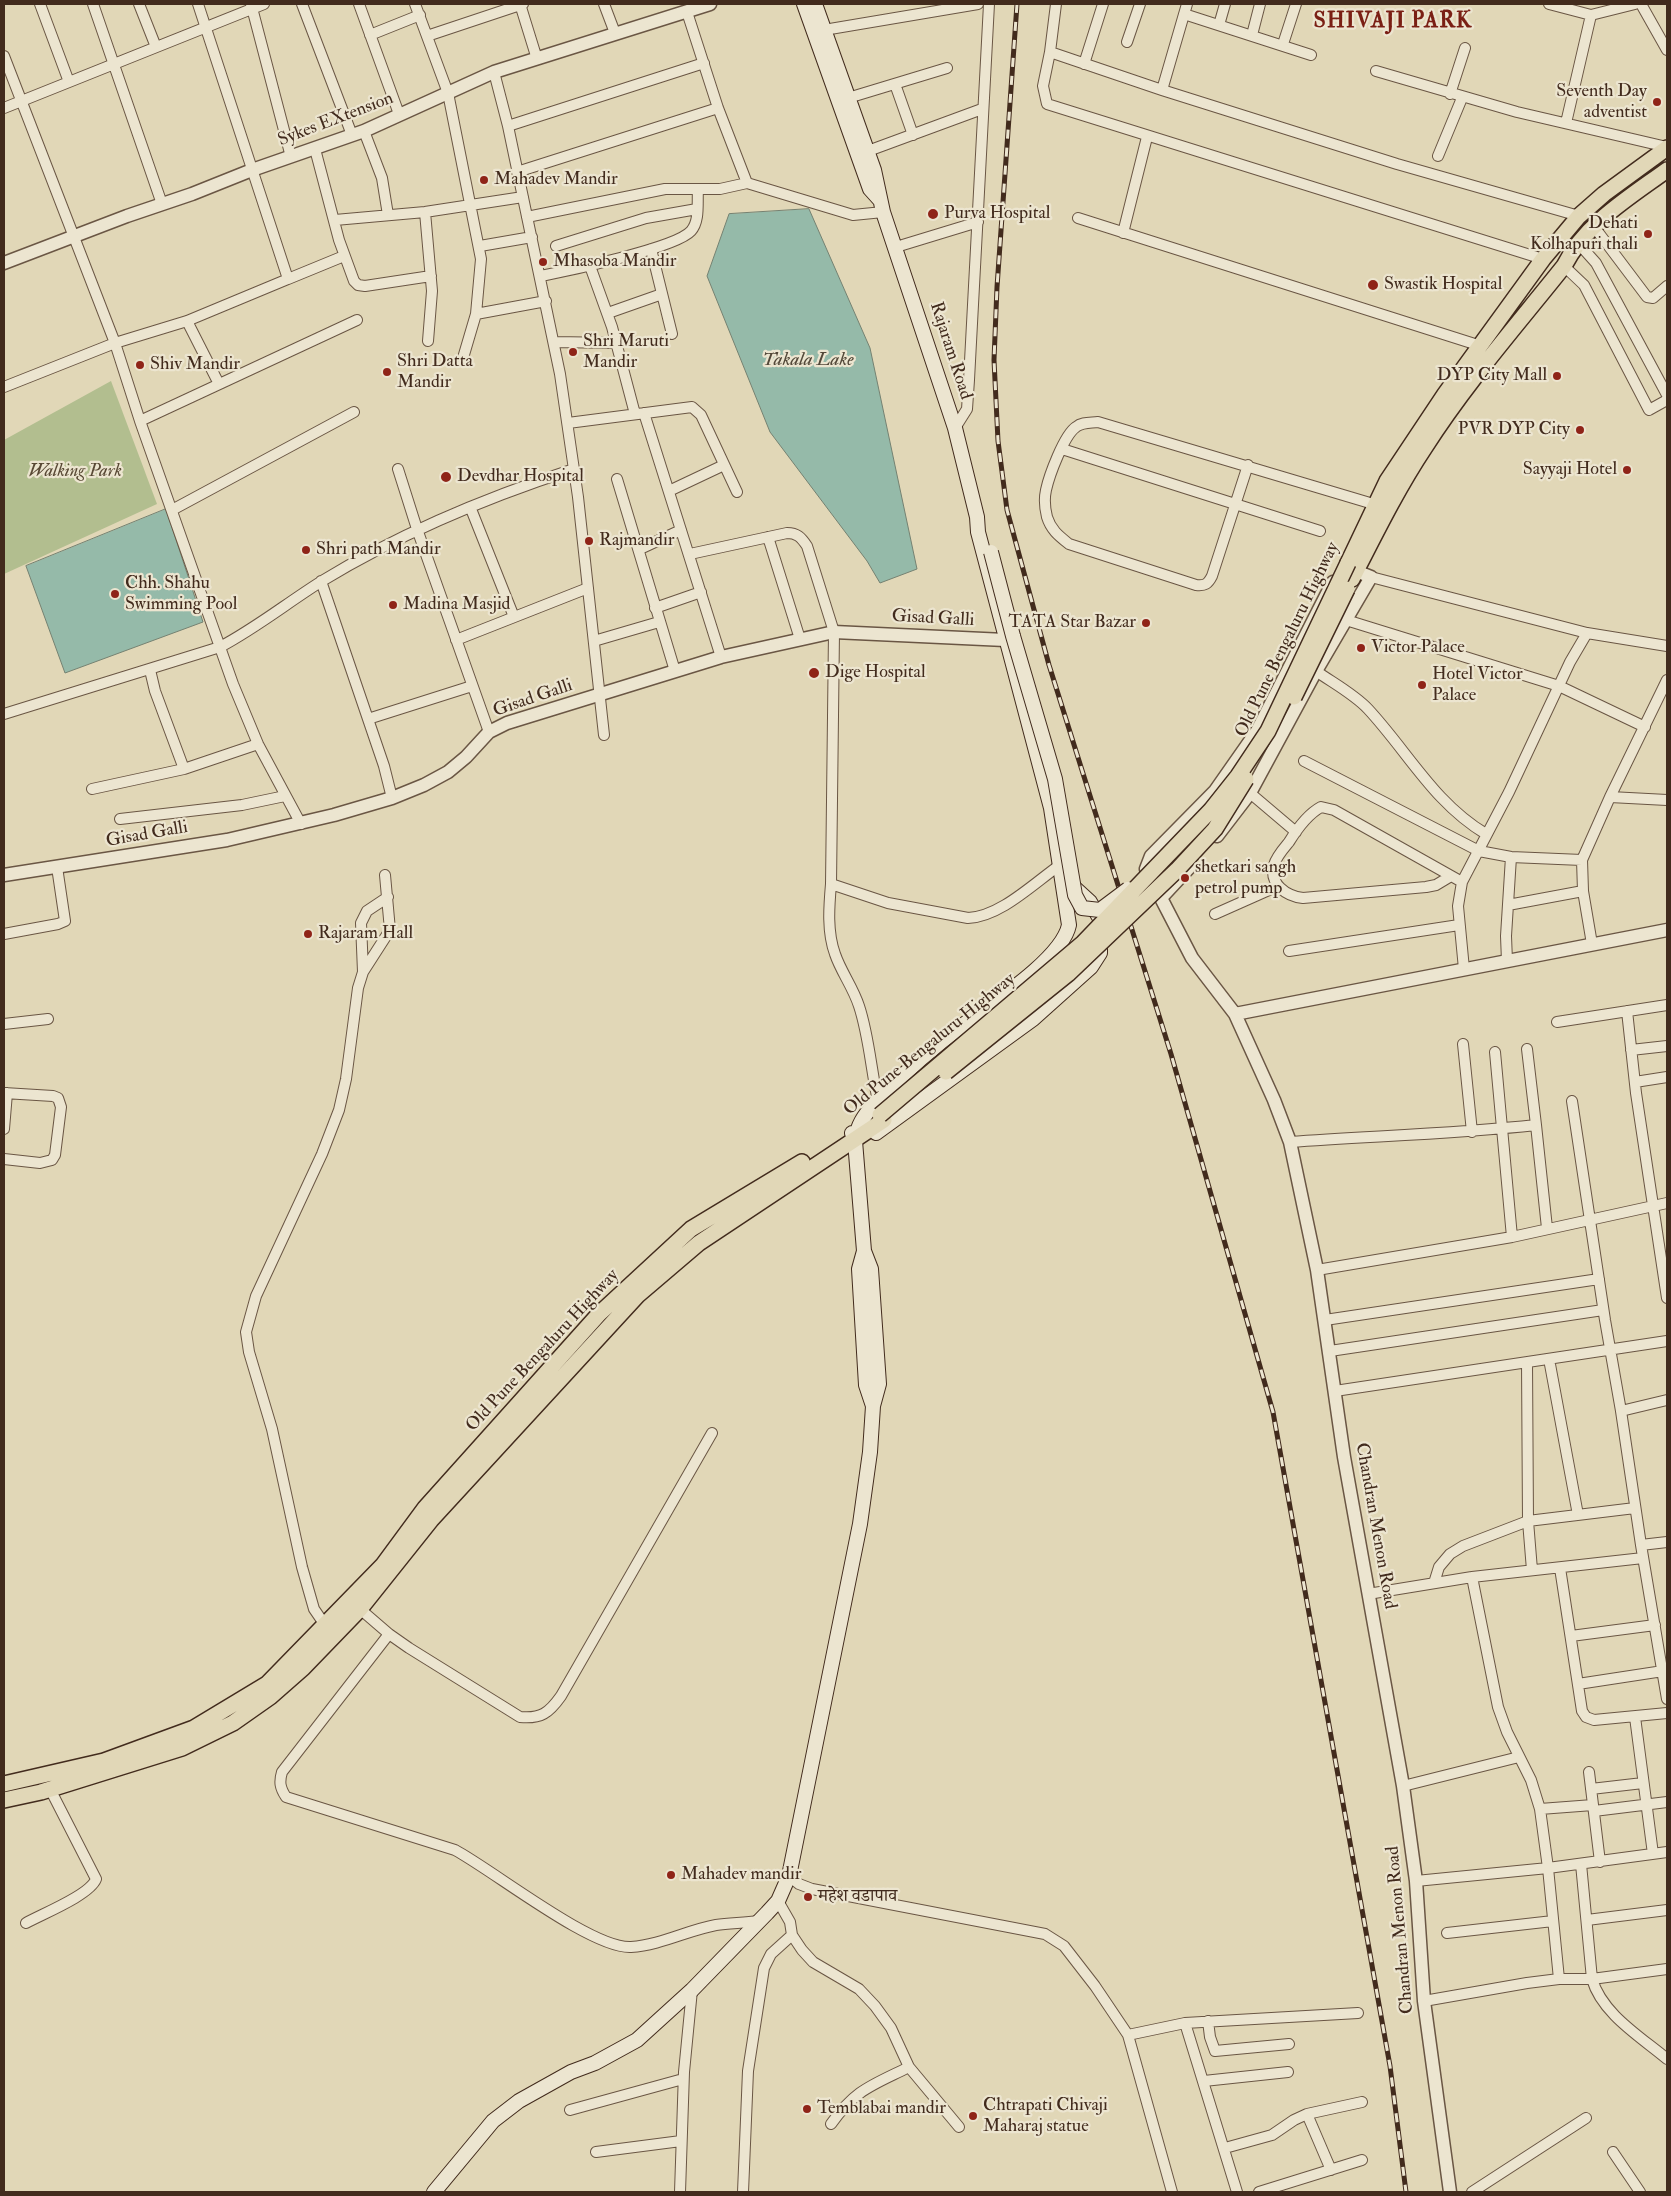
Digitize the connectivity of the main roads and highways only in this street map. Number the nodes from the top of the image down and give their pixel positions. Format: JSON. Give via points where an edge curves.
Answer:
{"nodes":[{"id":1,"x":804,"y":4,"type":"edge"},
{"id":2,"x":815,"y":4,"type":"edge"},
{"id":3,"x":1667,"y":147,"type":"edge"},
{"id":4,"x":1667,"y":170,"type":"edge"},
{"id":5,"x":881,"y":205,"type":"junction"},
{"id":6,"x":1382,"y":507,"type":"junction"},
{"id":7,"x":978,"y":517,"type":"junction"},
{"id":8,"x":1352,"y":571,"type":"junction"},
{"id":9,"x":1060,"y":871,"type":"junction"},
{"id":10,"x":1146,"y":880,"type":"junction"},
{"id":11,"x":881,"y":1112,"type":"junction"},
{"id":12,"x":857,"y":1135,"type":"junction"},
{"id":13,"x":4,"y":1784,"type":"edge"},
{"id":14,"x":4,"y":1800,"type":"edge"},
{"id":15,"x":434,"y":2192,"type":"edge"}],
"edges":[{"from":1,"to":5,"type":"main road","name":"Rajaram Road","via":[[870,189]]},
{"from":2,"to":5,"type":"main road","name":"Rajaram Road","via":[[868,151],[879,186]]},
{"from":3,"to":6,"type":"main road","name":"Old Pune Bengaluru Highway","via":[[1579,216],[1543,259],[1392,473]]},
{"from":4,"to":6,"type":"main road","name":"Old Pune Bengaluru Highway","via":[[1614,208],[1579,244],[1456,402]]},
{"from":5,"to":7,"type":"main road","name":"Rajaram Road","via":[[955,428]]},
{"from":6,"to":8,"type":"main road","name":"Old Pune Bengaluru Highway"},
{"from":7,"to":9,"type":"main road","via":[[978,532],[1005,640],[1051,808]]},
{"from":7,"to":10,"type":"main road","bridge":true,"via":[[986,530],[1054,780],[1075,895],[1082,908],[1100,910],[1132,885]]},
{"from":8,"to":10,"type":"main road","name":"Old Pune Bengaluru Highway","bridge":true,"via":[[1268,731],[1211,810]]},
{"from":8,"to":11,"type":"main road","name":"Old Pune Bengaluru Highway","bridge":true,"via":[[1274,738],[1215,829],[1177,870],[1040,998]]},
{"from":9,"to":11,"type":"main road","via":[[1069,925],[1061,945],[1018,984],[908,1069]]},
{"from":9,"to":12,"type":"main road","via":[[1090,902],[1100,918],[1100,953],[1091,967],[1033,1019],[875,1134]]},
{"from":10,"to":11,"type":"main road","name":"Old Pune Bengaluru Highway","bridge":true,"via":[[1083,942]]},
{"from":11,"to":12,"type":"main road","name":"Old Pune Bengaluru Highway"},
{"from":12,"to":13,"type":"main road","name":"Old Pune Bengaluru Highway","via":[[821,1150],[691,1229],[599,1314],[425,1508],[383,1565],[267,1684],[194,1728],[104,1761]]},
{"from":12,"to":14,"type":"main road","name":"Old Pune Bengaluru Highway","via":[[699,1243],[638,1295],[431,1520],[360,1609],[270,1698],[233,1723],[182,1748],[50,1790]]},
{"from":12,"to":15,"type":"main road","via":[[864,1251],[859,1269],[866,1385],[872,1406],[870,1452],[860,1524],[789,1876],[778,1901],[692,1990],[637,2040],[519,2101],[493,2122]]}]}
